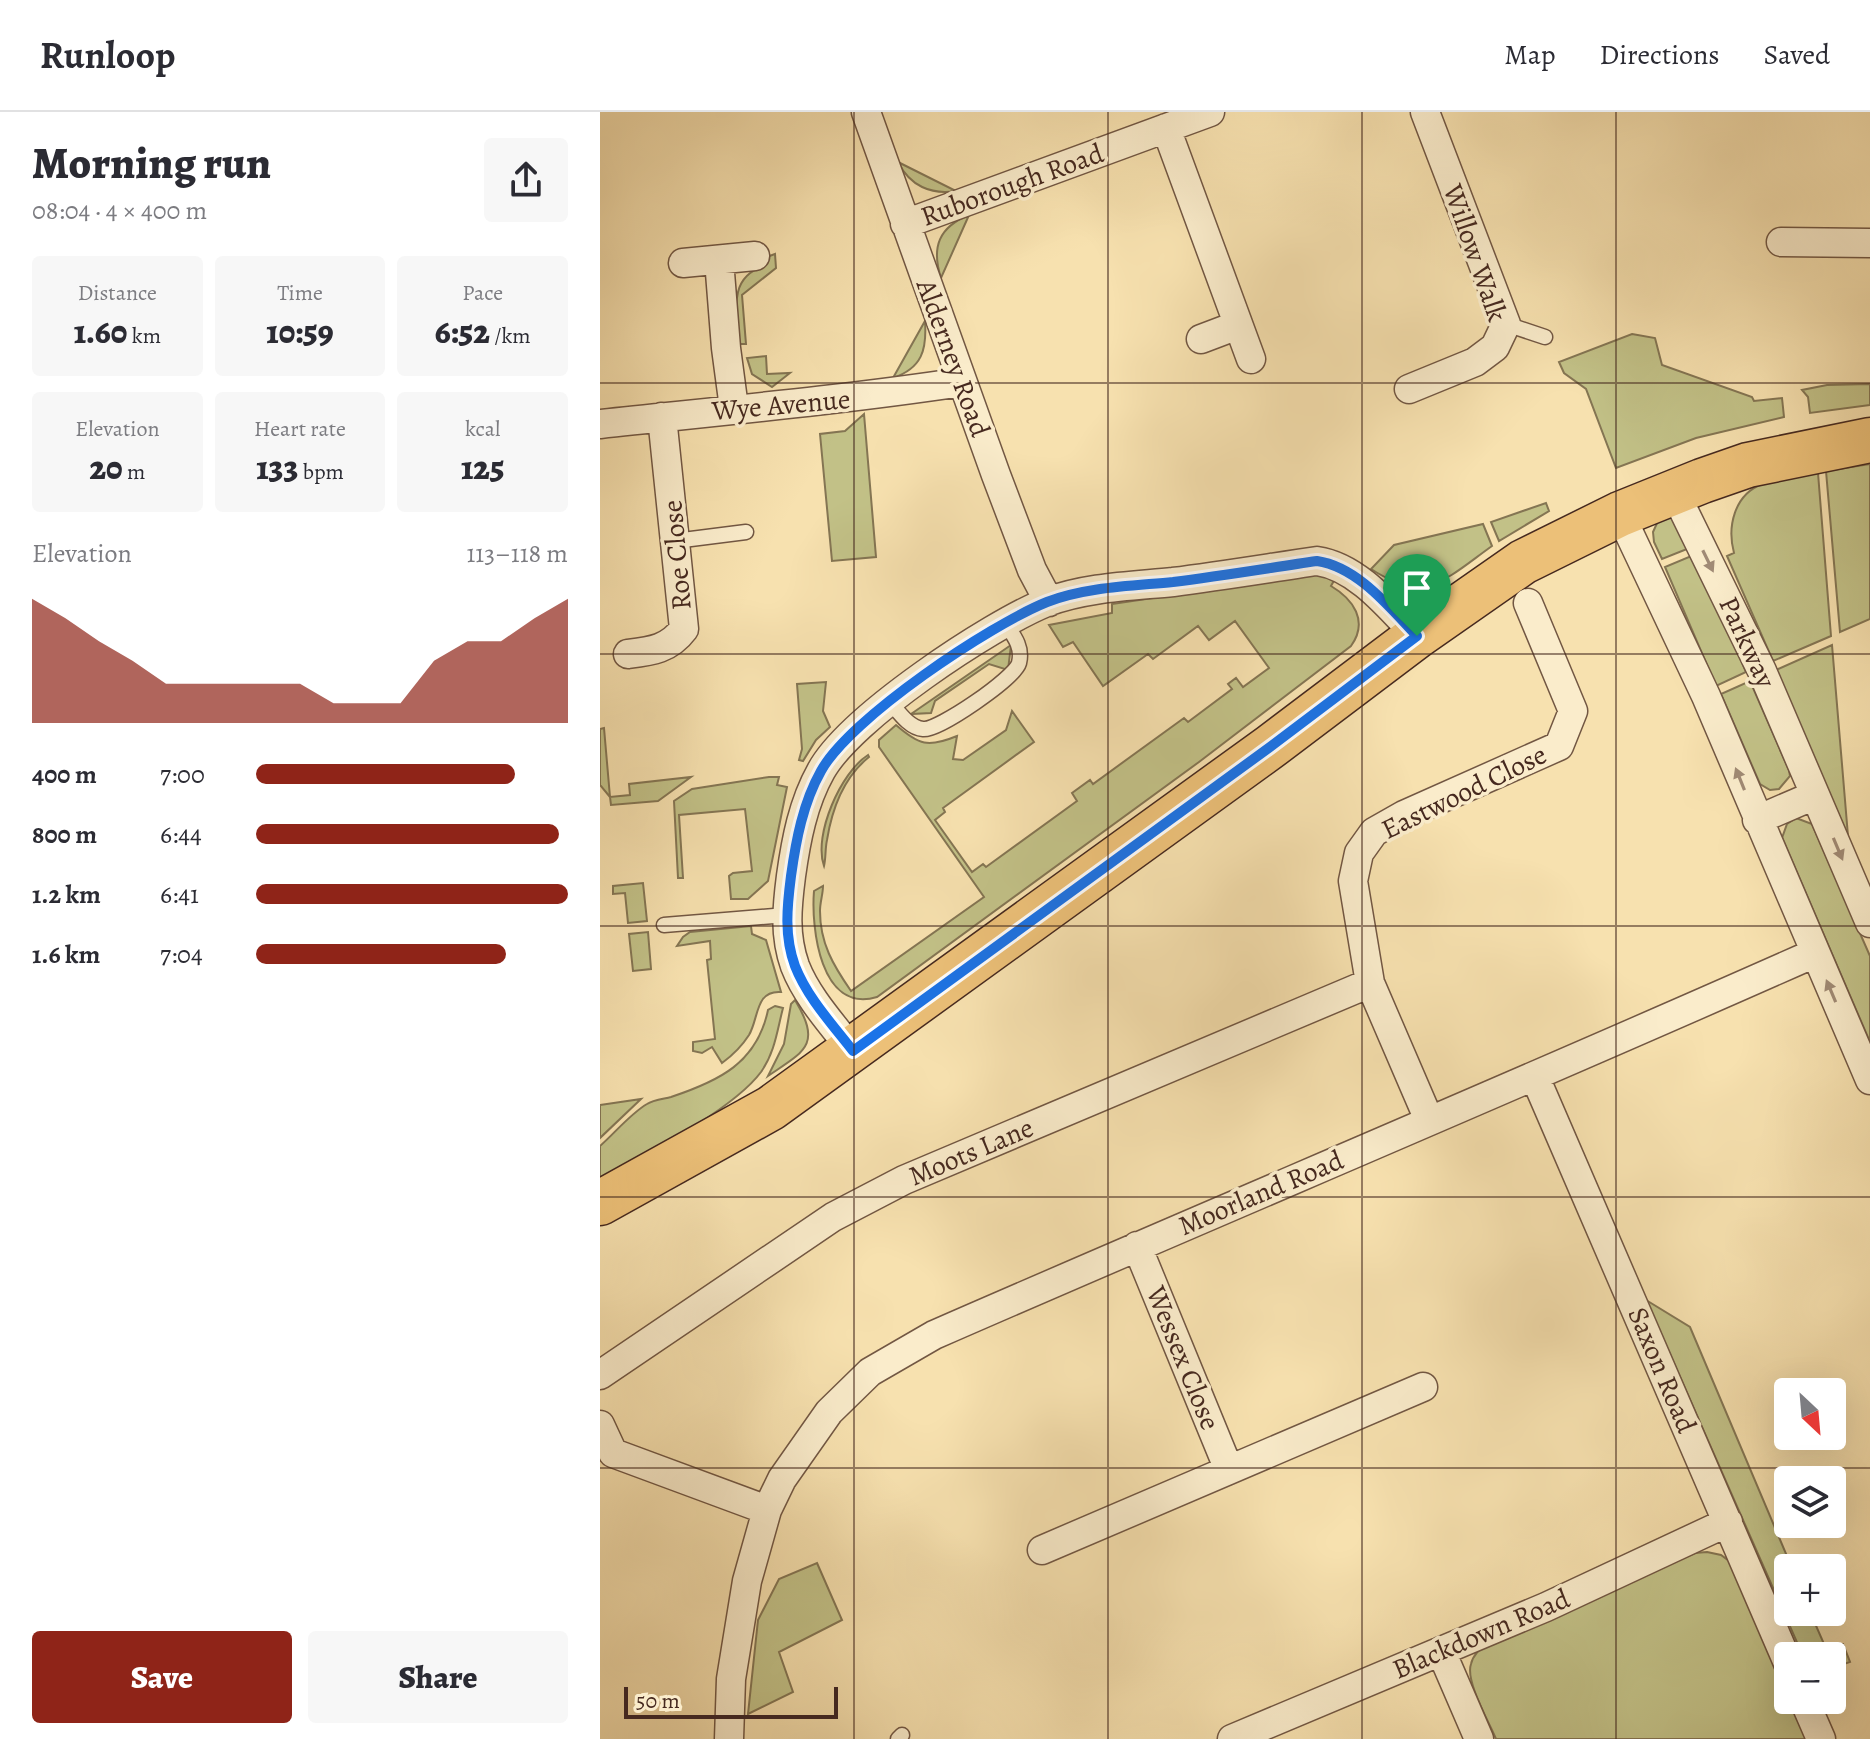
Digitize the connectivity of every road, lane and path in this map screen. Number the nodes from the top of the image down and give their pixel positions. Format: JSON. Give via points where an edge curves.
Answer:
{"nodes":[{"id":1,"x":866,"y":112,"type":"edge"},
{"id":2,"x":1210,"y":112,"type":"edge"},
{"id":3,"x":1425,"y":112,"type":"edge"},
{"id":4,"x":1166,"y":128,"type":"junction"},
{"id":5,"x":905,"y":224,"type":"junction"},
{"id":6,"x":1781,"y":242,"type":"dead end"},
{"id":7,"x":1870,"y":243,"type":"edge"},
{"id":8,"x":755,"y":256,"type":"dead end"},
{"id":9,"x":719,"y":260,"type":"junction"},
{"id":10,"x":683,"y":263,"type":"dead end"},
{"id":11,"x":1506,"y":324,"type":"junction"},
{"id":12,"x":1238,"y":325,"type":"junction"},
{"id":13,"x":1545,"y":337,"type":"dead end"},
{"id":14,"x":1201,"y":339,"type":"dead end"},
{"id":15,"x":1251,"y":359,"type":"dead end"},
{"id":16,"x":962,"y":382,"type":"junction"},
{"id":17,"x":1409,"y":389,"type":"dead end"},
{"id":18,"x":734,"y":408,"type":"junction"},
{"id":19,"x":662,"y":417,"type":"junction"},
{"id":20,"x":600,"y":424,"type":"edge"},
{"id":21,"x":1870,"y":440,"type":"edge"},
{"id":22,"x":1674,"y":491,"type":"junction"},
{"id":23,"x":1620,"y":514,"type":"junction"},
{"id":24,"x":746,"y":532,"type":"dead end"},
{"id":25,"x":675,"y":541,"type":"junction"},
{"id":26,"x":1049,"y":602,"type":"junction"},
{"id":27,"x":1528,"y":603,"type":"dead end"},
{"id":28,"x":1005,"y":623,"type":"junction"},
{"id":29,"x":1417,"y":636,"type":"junction"},
{"id":30,"x":628,"y":654,"type":"dead end"},
{"id":31,"x":890,"y":702,"type":"junction"},
{"id":32,"x":1815,"y":795,"type":"junction"},
{"id":33,"x":1757,"y":820,"type":"junction"},
{"id":34,"x":786,"y":915,"type":"junction"},
{"id":35,"x":1870,"y":923,"type":"edge"},
{"id":36,"x":664,"y":925,"type":"dead end"},
{"id":37,"x":1815,"y":953,"type":"junction"},
{"id":38,"x":1370,"y":983,"type":"junction"},
{"id":39,"x":853,"y":1051,"type":"junction"},
{"id":40,"x":1535,"y":1077,"type":"junction"},
{"id":41,"x":1870,"y":1080,"type":"edge"},
{"id":42,"x":1429,"y":1120,"type":"junction"},
{"id":43,"x":600,"y":1203,"type":"edge"},
{"id":44,"x":1137,"y":1246,"type":"junction"},
{"id":45,"x":600,"y":1375,"type":"edge"},
{"id":46,"x":1423,"y":1387,"type":"dead end"},
{"id":47,"x":600,"y":1425,"type":"edge"},
{"id":48,"x":1229,"y":1470,"type":"junction"},
{"id":49,"x":767,"y":1510,"type":"junction"},
{"id":50,"x":1728,"y":1522,"type":"junction"},
{"id":51,"x":1042,"y":1550,"type":"dead end"},
{"id":52,"x":1779,"y":1642,"type":"edge"},
{"id":53,"x":1441,"y":1651,"type":"junction"},
{"id":54,"x":1810,"y":1714,"type":"edge"},
{"id":55,"x":729,"y":1739,"type":"edge"},
{"id":56,"x":1232,"y":1739,"type":"edge"},
{"id":57,"x":1479,"y":1739,"type":"edge"},
{"id":58,"x":1821,"y":1739,"type":"edge"}],
"edges":[{"from":1,"to":5,"type":"street","name":"Alderney Road"},
{"from":2,"to":4,"type":"street","name":"Ruborough Road"},
{"from":3,"to":11,"type":"street","name":"Willow Walk"},
{"from":4,"to":5,"type":"street","name":"Ruborough Road"},
{"from":4,"to":12,"type":"street"},
{"from":5,"to":16,"type":"street","name":"Alderney Road"},
{"from":6,"to":7,"type":"street"},
{"from":8,"to":9,"type":"street"},
{"from":9,"to":10,"type":"street"},
{"from":9,"to":18,"type":"street"},
{"from":11,"to":13,"type":"lane"},
{"from":11,"to":17,"type":"street","name":"Willow Walk","via":[[1495,347],[1475,362]]},
{"from":12,"to":14,"type":"street"},
{"from":12,"to":15,"type":"street"},
{"from":16,"to":18,"type":"street","name":"Wye Avenue"},
{"from":16,"to":26,"type":"street","name":"Alderney Road","via":[[1032,570]]},
{"from":18,"to":19,"type":"street","name":"Wye Avenue"},
{"from":19,"to":20,"type":"street","name":"Wye Avenue"},
{"from":19,"to":25,"type":"street","name":"Roe Close"},
{"from":21,"to":22,"type":"main road","via":[[1748,465]]},
{"from":22,"to":23,"type":"main road"},
{"from":22,"to":32,"type":"street","name":"Parkway","one_way":true,"via":[[1762,671]]},
{"from":23,"to":29,"type":"main road","via":[[1523,562]]},
{"from":33,"to":23,"type":"street","one_way":true,"via":[[1706,696]]},
{"from":24,"to":25,"type":"lane"},
{"from":25,"to":30,"type":"street","name":"Roe Close","via":[[684,629],[675,641],[656,650]]},
{"from":26,"to":28,"type":"street"},
{"from":26,"to":29,"type":"street","via":[[1317,561],[1355,578]]},
{"from":27,"to":38,"type":"street","name":"Eastwood Close","via":[[1573,711],[1559,746],[1374,832],[1359,853],[1353,881]]},
{"from":28,"to":31,"type":"street"},
{"from":28,"to":31,"type":"lane","via":[[1018,643],[1018,667],[973,703],[924,730],[912,726]]},
{"from":29,"to":39,"type":"main road"},
{"from":31,"to":34,"type":"street","via":[[858,727],[822,769],[808,798]]},
{"from":32,"to":33,"type":"street"},
{"from":32,"to":35,"type":"street","name":"Parkway","one_way":true},
{"from":33,"to":37,"type":"street"},
{"from":34,"to":36,"type":"lane"},
{"from":34,"to":39,"type":"street","via":[[790,950],[802,981]]},
{"from":37,"to":40,"type":"street","name":"Moorland Road"},
{"from":41,"to":37,"type":"street","one_way":true},
{"from":38,"to":42,"type":"street","name":"Eastwood Close"},
{"from":38,"to":45,"type":"street","name":"Moots Lane","via":[[904,1180],[833,1217]]},
{"from":39,"to":43,"type":"main road","via":[[771,1108]]},
{"from":40,"to":42,"type":"street","name":"Moorland Road"},
{"from":40,"to":50,"type":"street","name":"Saxon Road"},
{"from":42,"to":44,"type":"street","name":"Moorland Road"},
{"from":44,"to":48,"type":"street","name":"Wessex Close"},
{"from":44,"to":49,"type":"street","name":"Moorland Road","via":[[934,1335],[870,1372],[829,1412]]},
{"from":46,"to":48,"type":"street"},
{"from":47,"to":49,"type":"street","via":[[613,1453]]},
{"from":48,"to":51,"type":"street"},
{"from":49,"to":55,"type":"street","name":"Moorland Road","via":[[747,1581],[731,1679]]},
{"from":50,"to":52,"type":"street","name":"Saxon Road"},
{"from":50,"to":53,"type":"street","name":"Blackdown Road"},
{"from":53,"to":56,"type":"street","name":"Blackdown Road"},
{"from":53,"to":57,"type":"street"},
{"from":54,"to":58,"type":"street"}]}
